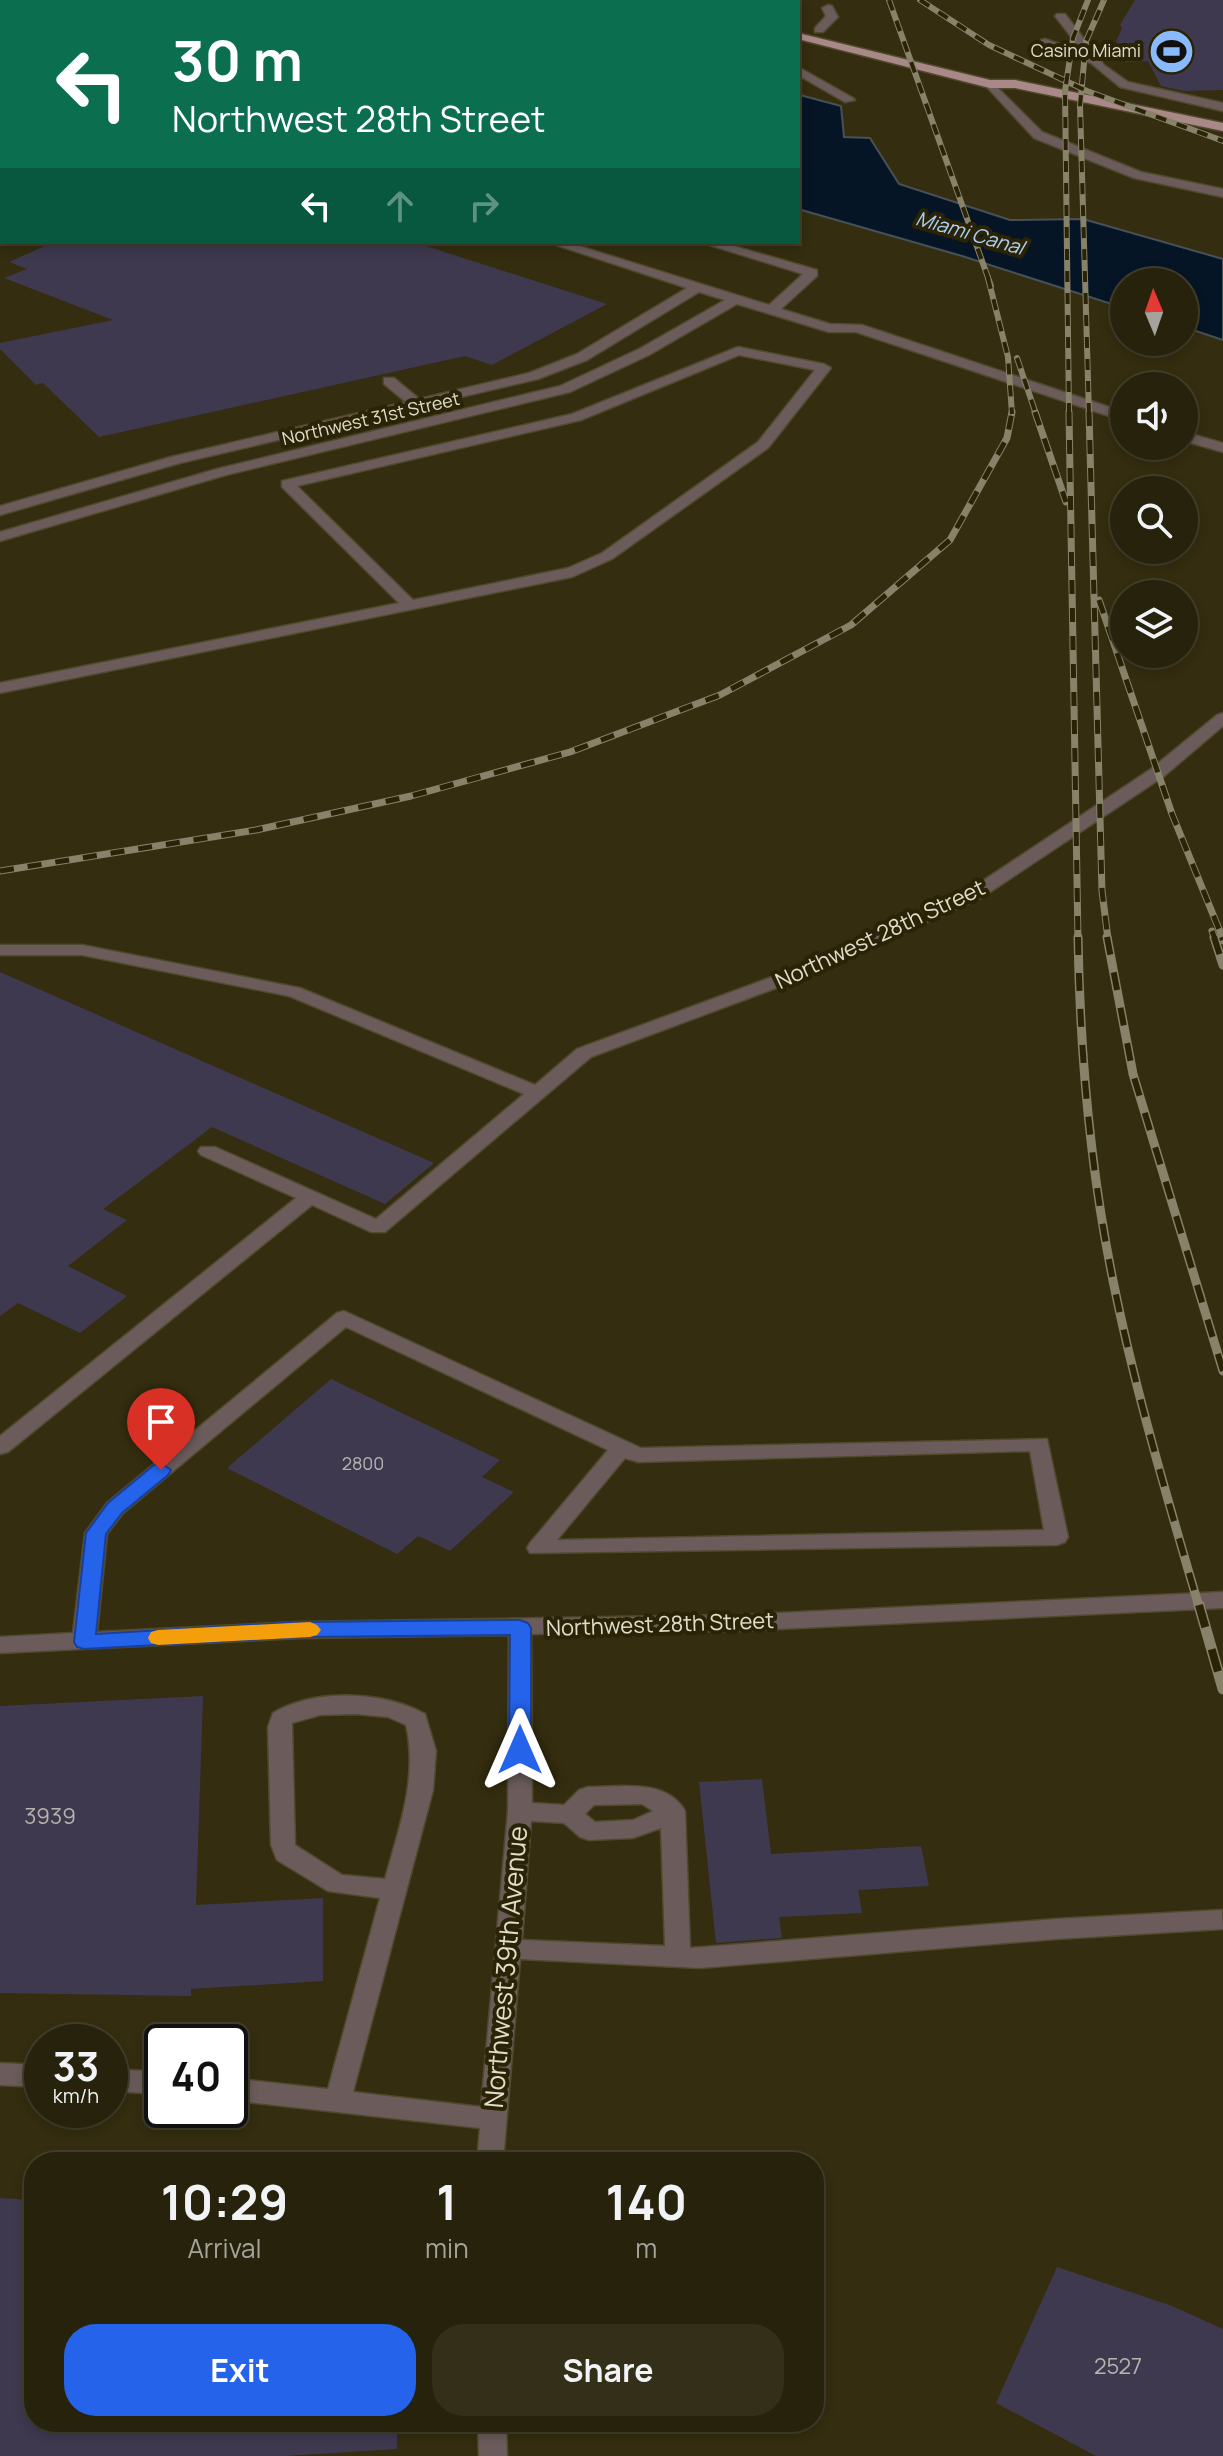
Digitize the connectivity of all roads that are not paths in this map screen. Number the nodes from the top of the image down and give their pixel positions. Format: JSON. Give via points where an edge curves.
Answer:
{"nodes":[{"id":1,"x":828,"y":8,"type":"dead end"},
{"id":2,"x":1061,"y":16,"type":"dead end"},
{"id":3,"x":800,"y":25,"type":"edge"},
{"id":4,"x":819,"y":30,"type":"junction"},
{"id":5,"x":800,"y":38,"type":"edge"},
{"id":6,"x":1045,"y":42,"type":"dead end"},
{"id":7,"x":1094,"y":60,"type":"junction"},
{"id":8,"x":800,"y":71,"type":"edge"},
{"id":9,"x":990,"y":84,"type":"junction"},
{"id":10,"x":1015,"y":84,"type":"junction"},
{"id":11,"x":849,"y":100,"type":"dead end"},
{"id":12,"x":1223,"y":107,"type":"edge"},
{"id":13,"x":1223,"y":127,"type":"edge"},
{"id":14,"x":1223,"y":193,"type":"edge"},
{"id":15,"x":559,"y":244,"type":"edge"},
{"id":16,"x":713,"y":244,"type":"edge"},
{"id":17,"x":698,"y":287,"type":"junction"},
{"id":18,"x":736,"y":299,"type":"junction"},
{"id":19,"x":772,"y":310,"type":"junction"},
{"id":20,"x":389,"y":381,"type":"dead end"},
{"id":21,"x":417,"y":404,"type":"junction"},
{"id":22,"x":1110,"y":413,"type":"edge"},
{"id":23,"x":438,"y":422,"type":"junction"},
{"id":24,"x":1198,"y":440,"type":"edge"},
{"id":25,"x":1223,"y":448,"type":"edge"},
{"id":26,"x":0,"y":511,"type":"edge"},
{"id":27,"x":0,"y":537,"type":"edge"},
{"id":28,"x":411,"y":606,"type":"junction"},
{"id":29,"x":0,"y":688,"type":"edge"},
{"id":30,"x":1223,"y":718,"type":"edge"},
{"id":31,"x":1215,"y":737,"type":"edge"},
{"id":32,"x":0,"y":950,"type":"edge"},
{"id":33,"x":538,"y":1093,"type":"junction"},
{"id":34,"x":208,"y":1151,"type":"dead end"},
{"id":35,"x":310,"y":1197,"type":"junction"},
{"id":36,"x":0,"y":1447,"type":"edge"},
{"id":37,"x":621,"y":1448,"type":"junction"},
{"id":38,"x":1223,"y":1600,"type":"edge"},
{"id":39,"x":520,"y":1628,"type":"junction"},
{"id":40,"x":84,"y":1642,"type":"junction"},
{"id":41,"x":0,"y":1645,"type":"edge"},
{"id":42,"x":520,"y":1811,"type":"junction"},
{"id":43,"x":673,"y":1811,"type":"junction"},
{"id":44,"x":570,"y":1814,"type":"junction"},
{"id":45,"x":395,"y":1890,"type":"junction"},
{"id":46,"x":1222,"y":1920,"type":"edge"},
{"id":47,"x":509,"y":1949,"type":"junction"},
{"id":48,"x":678,"y":1958,"type":"junction"},
{"id":49,"x":0,"y":2074,"type":"edge"},
{"id":50,"x":24,"y":2075,"type":"edge"},
{"id":51,"x":248,"y":2091,"type":"edge"},
{"id":52,"x":338,"y":2100,"type":"junction"},
{"id":53,"x":492,"y":2119,"type":"junction"},
{"id":54,"x":490,"y":2152,"type":"edge"},
{"id":55,"x":492,"y":2432,"type":"edge"},
{"id":56,"x":493,"y":2456,"type":"edge"}],
"edges":[{"from":1,"to":4,"type":"street","via":[[832,17]]},
{"from":2,"to":7,"type":"street"},
{"from":3,"to":4,"type":"main road"},
{"from":4,"to":10,"type":"main road","via":[[990,71]]},
{"from":5,"to":9,"type":"main road"},
{"from":6,"to":7,"type":"street"},
{"from":7,"to":12,"type":"street","via":[[1124,85]]},
{"from":8,"to":11,"type":"street"},
{"from":9,"to":10,"type":"main road"},
{"from":9,"to":14,"type":"street","via":[[1038,135],[1138,175]]},
{"from":10,"to":13,"type":"main road"},
{"from":15,"to":17,"type":"street"},
{"from":16,"to":19,"type":"street","via":[[812,273]]},
{"from":17,"to":18,"type":"street"},
{"from":17,"to":21,"type":"street","name":"Northwest 31st Street","via":[[560,367]]},
{"from":18,"to":19,"type":"street"},
{"from":18,"to":23,"type":"street","name":"Northwest 31st Street","via":[[590,379]]},
{"from":19,"to":22,"type":"street","via":[[839,336]]},
{"from":20,"to":21,"type":"street"},
{"from":21,"to":23,"type":"street"},
{"from":21,"to":26,"type":"street","name":"Northwest 31st Street","via":[[162,463]]},
{"from":23,"to":27,"type":"street","name":"Northwest 31st Street","via":[[222,472]]},
{"from":24,"to":25,"type":"street"},
{"from":28,"to":28,"type":"street","via":[[287,484],[576,417],[738,351],[824,368],[763,445],[607,556],[572,572]]},
{"from":28,"to":29,"type":"street"},
{"from":30,"to":31,"type":"street","name":"Northwest 28th Street"},
{"from":31,"to":33,"type":"street","name":"Northwest 28th Street","via":[[975,894],[797,974],[591,1050]]},
{"from":32,"to":33,"type":"street","via":[[82,950],[294,992]]},
{"from":33,"to":35,"type":"street","name":"Northwest 28th Street","via":[[378,1228]]},
{"from":34,"to":35,"type":"street"},
{"from":35,"to":36,"type":"street"},
{"from":37,"to":37,"type":"street","via":[[638,1455],[1039,1444],[1057,1537],[538,1548]]},
{"from":37,"to":40,"type":"street","via":[[344,1318],[115,1508],[96,1533]]},
{"from":38,"to":39,"type":"street","name":"Northwest 28th Street","via":[[724,1624]]},
{"from":39,"to":40,"type":"street","name":"Northwest 28th Street","via":[[300,1630]]},
{"from":39,"to":42,"type":"street","name":"Northwest 39th Avenue"},
{"from":40,"to":41,"type":"street","name":"Northwest 28th Street"},
{"from":42,"to":44,"type":"street"},
{"from":42,"to":47,"type":"street","name":"Northwest 39th Avenue"},
{"from":43,"to":44,"type":"street","via":[[641,1830],[589,1831]]},
{"from":43,"to":44,"type":"street","via":[[646,1795],[588,1796]]},
{"from":43,"to":48,"type":"street"},
{"from":45,"to":45,"type":"street","via":[[421,1790],[424,1751],[417,1720],[379,1707],[289,1712],[280,1727],[286,1853],[337,1884]]},
{"from":45,"to":52,"type":"street"},
{"from":46,"to":48,"type":"street"},
{"from":47,"to":48,"type":"street"},
{"from":47,"to":53,"type":"street","name":"Northwest 39th Avenue"},
{"from":49,"to":50,"type":"street"},
{"from":51,"to":52,"type":"street"},
{"from":52,"to":53,"type":"street"},
{"from":53,"to":54,"type":"street","name":"Northwest 39th Avenue"},
{"from":55,"to":56,"type":"street"}]}
